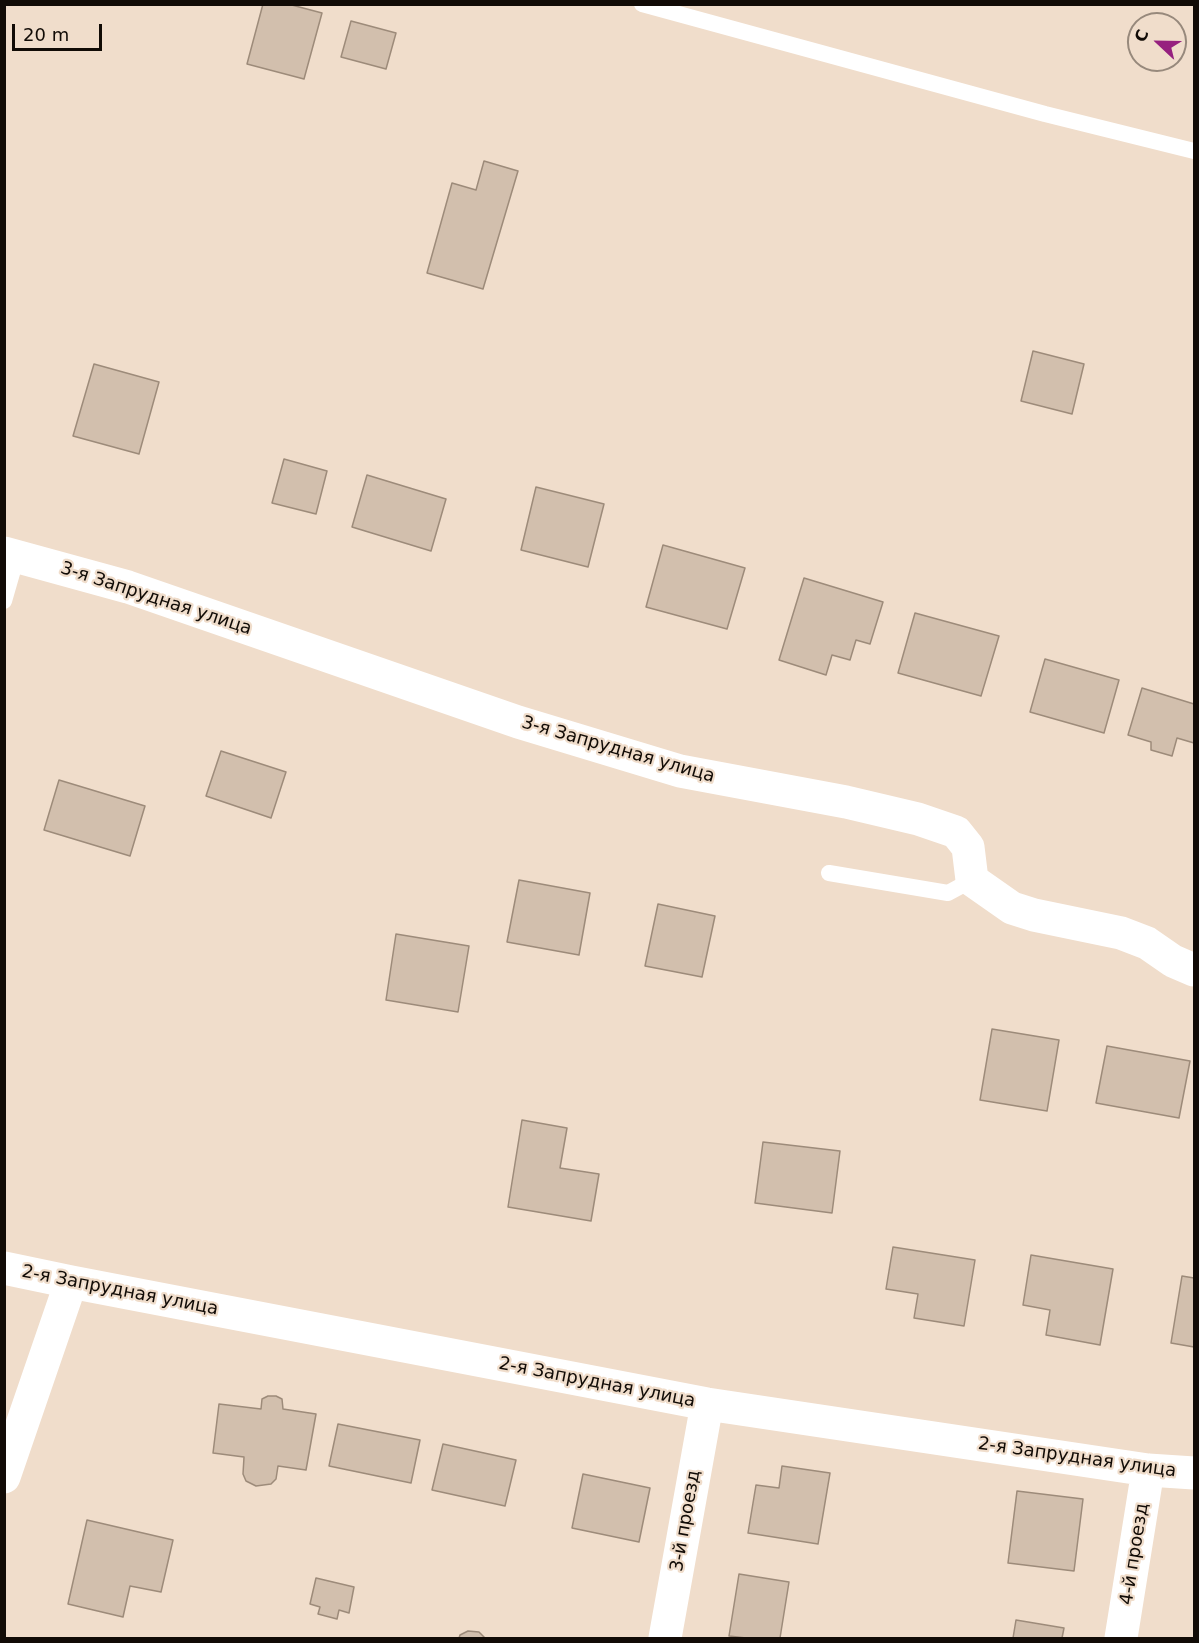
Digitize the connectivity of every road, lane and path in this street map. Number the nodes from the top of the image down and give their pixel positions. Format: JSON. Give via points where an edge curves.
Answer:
{"nodes":[{"id":1,"x":642,"y":4,"type":"edge"},
{"id":2,"x":1194,"y":151,"type":"edge"},
{"id":3,"x":11,"y":554,"type":"edge"},
{"id":4,"x":4,"y":601,"type":"edge"},
{"id":5,"x":830,"y":873,"type":"dead end"},
{"id":6,"x":972,"y":880,"type":"junction"},
{"id":7,"x":1194,"y":970,"type":"edge"},
{"id":8,"x":4,"y":1268,"type":"edge"},
{"id":9,"x":71,"y":1282,"type":"junction"},
{"id":10,"x":707,"y":1404,"type":"junction"},
{"id":11,"x":1148,"y":1470,"type":"junction"},
{"id":12,"x":1194,"y":1473,"type":"edge"},
{"id":13,"x":4,"y":1477,"type":"edge"},
{"id":14,"x":665,"y":1638,"type":"edge"},
{"id":15,"x":1121,"y":1638,"type":"edge"}],
"edges":[{"from":1,"to":2,"type":"lane"},
{"from":3,"to":4,"type":"lane"},
{"from":3,"to":6,"type":"street","name":"3-я Запрудная улица","via":[[128,587],[518,722],[680,771],[918,819],[956,832],[968,847]]},
{"from":5,"to":6,"type":"lane","via":[[948,893]]},
{"from":6,"to":7,"type":"street","via":[[1012,908],[1121,933]]},
{"from":8,"to":9,"type":"street","name":"2-я Запрудная улица"},
{"from":9,"to":10,"type":"street","name":"2-я Запрудная улица"},
{"from":9,"to":13,"type":"street"},
{"from":10,"to":11,"type":"street","name":"2-я Запрудная улица"},
{"from":10,"to":14,"type":"street","name":"3-й проезд"},
{"from":11,"to":12,"type":"street","name":"2-я Запрудная улица"},
{"from":11,"to":15,"type":"street","name":"4-й проезд"}]}
